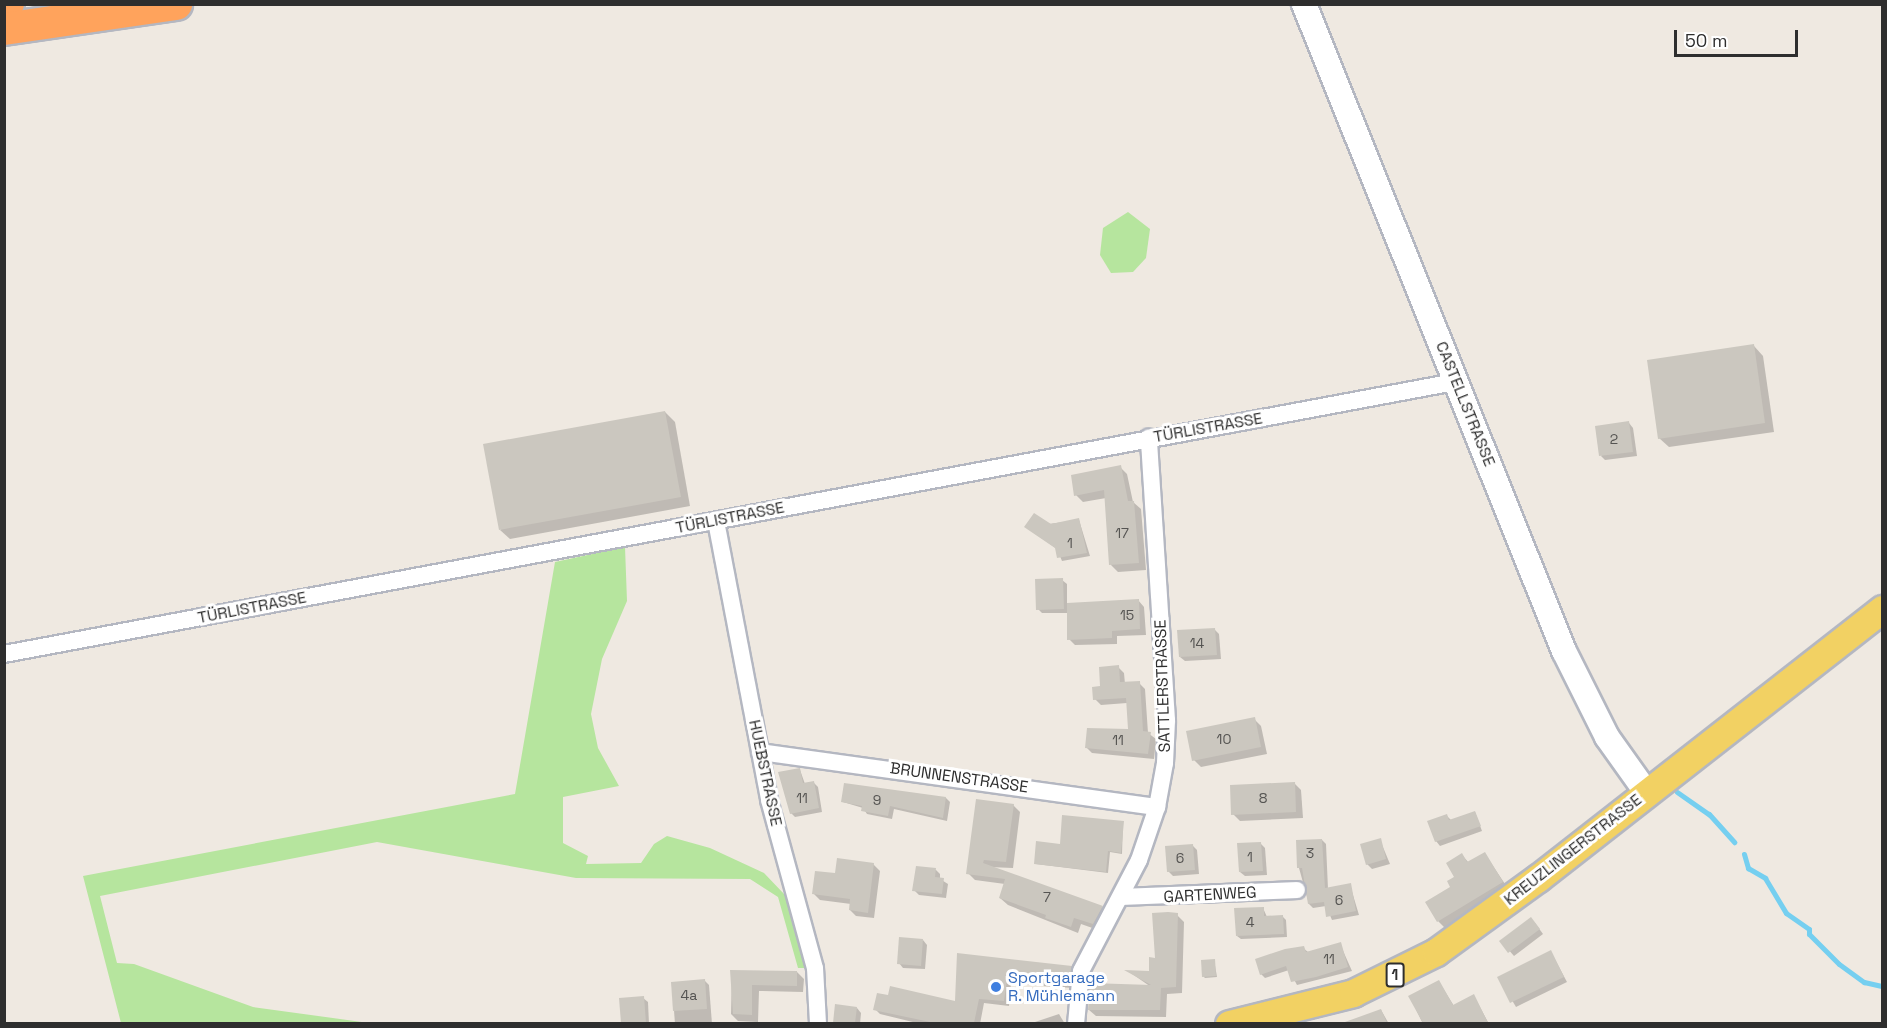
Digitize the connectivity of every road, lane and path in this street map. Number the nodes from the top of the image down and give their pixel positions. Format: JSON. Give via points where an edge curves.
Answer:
{"nodes":[{"id":1,"x":176,"y":4,"type":"edge"},
{"id":2,"x":1304,"y":4,"type":"edge"},
{"id":3,"x":4,"y":29,"type":"edge"},
{"id":4,"x":1455,"y":382,"type":"junction"},
{"id":5,"x":1149,"y":438,"type":"junction"},
{"id":6,"x":717,"y":521,"type":"junction"},
{"id":7,"x":1882,"y":609,"type":"edge"},
{"id":8,"x":4,"y":654,"type":"edge"},
{"id":9,"x":760,"y":752,"type":"junction"},
{"id":10,"x":1647,"y":793,"type":"junction"},
{"id":11,"x":1157,"y":807,"type":"junction"},
{"id":12,"x":1297,"y":890,"type":"dead end"},
{"id":13,"x":1122,"y":897,"type":"junction"},
{"id":14,"x":818,"y":1023,"type":"edge"},
{"id":15,"x":1076,"y":1023,"type":"edge"},
{"id":16,"x":1229,"y":1023,"type":"edge"}],
"edges":[{"from":1,"to":3,"type":"highway"},
{"from":2,"to":4,"type":"street","name":"CASTELLSTRASSE"},
{"from":4,"to":5,"type":"street","name":"TÜRLISTRASSE"},
{"from":4,"to":10,"type":"street","name":"CASTELLSTRASSE","via":[[1586,699],[1607,737]]},
{"from":5,"to":6,"type":"street","name":"TÜRLISTRASSE"},
{"from":5,"to":11,"type":"street","name":"SATTLERSTRASSE","via":[[1167,720]]},
{"from":6,"to":8,"type":"street","name":"TÜRLISTRASSE"},
{"from":6,"to":9,"type":"street","name":"HUEBSTRASSE"},
{"from":7,"to":10,"type":"main road","name":"KREUZLINGERSTRASSE","number":"1"},
{"from":9,"to":11,"type":"street","name":"BRUNNENSTRASSE"},
{"from":9,"to":14,"type":"street","name":"HUEBSTRASSE","via":[[775,825],[814,968]]},
{"from":10,"to":16,"type":"main road","name":"KREUZLINGERSTRASSE","number":"1","via":[[1498,909],[1411,966],[1328,1001]]},
{"from":11,"to":13,"type":"street","name":"SATTLERSTRASSE"},
{"from":12,"to":13,"type":"street","name":"GARTENWEG"},
{"from":13,"to":15,"type":"street","name":"SATTLERSTRASSE","via":[[1081,971]]}]}
